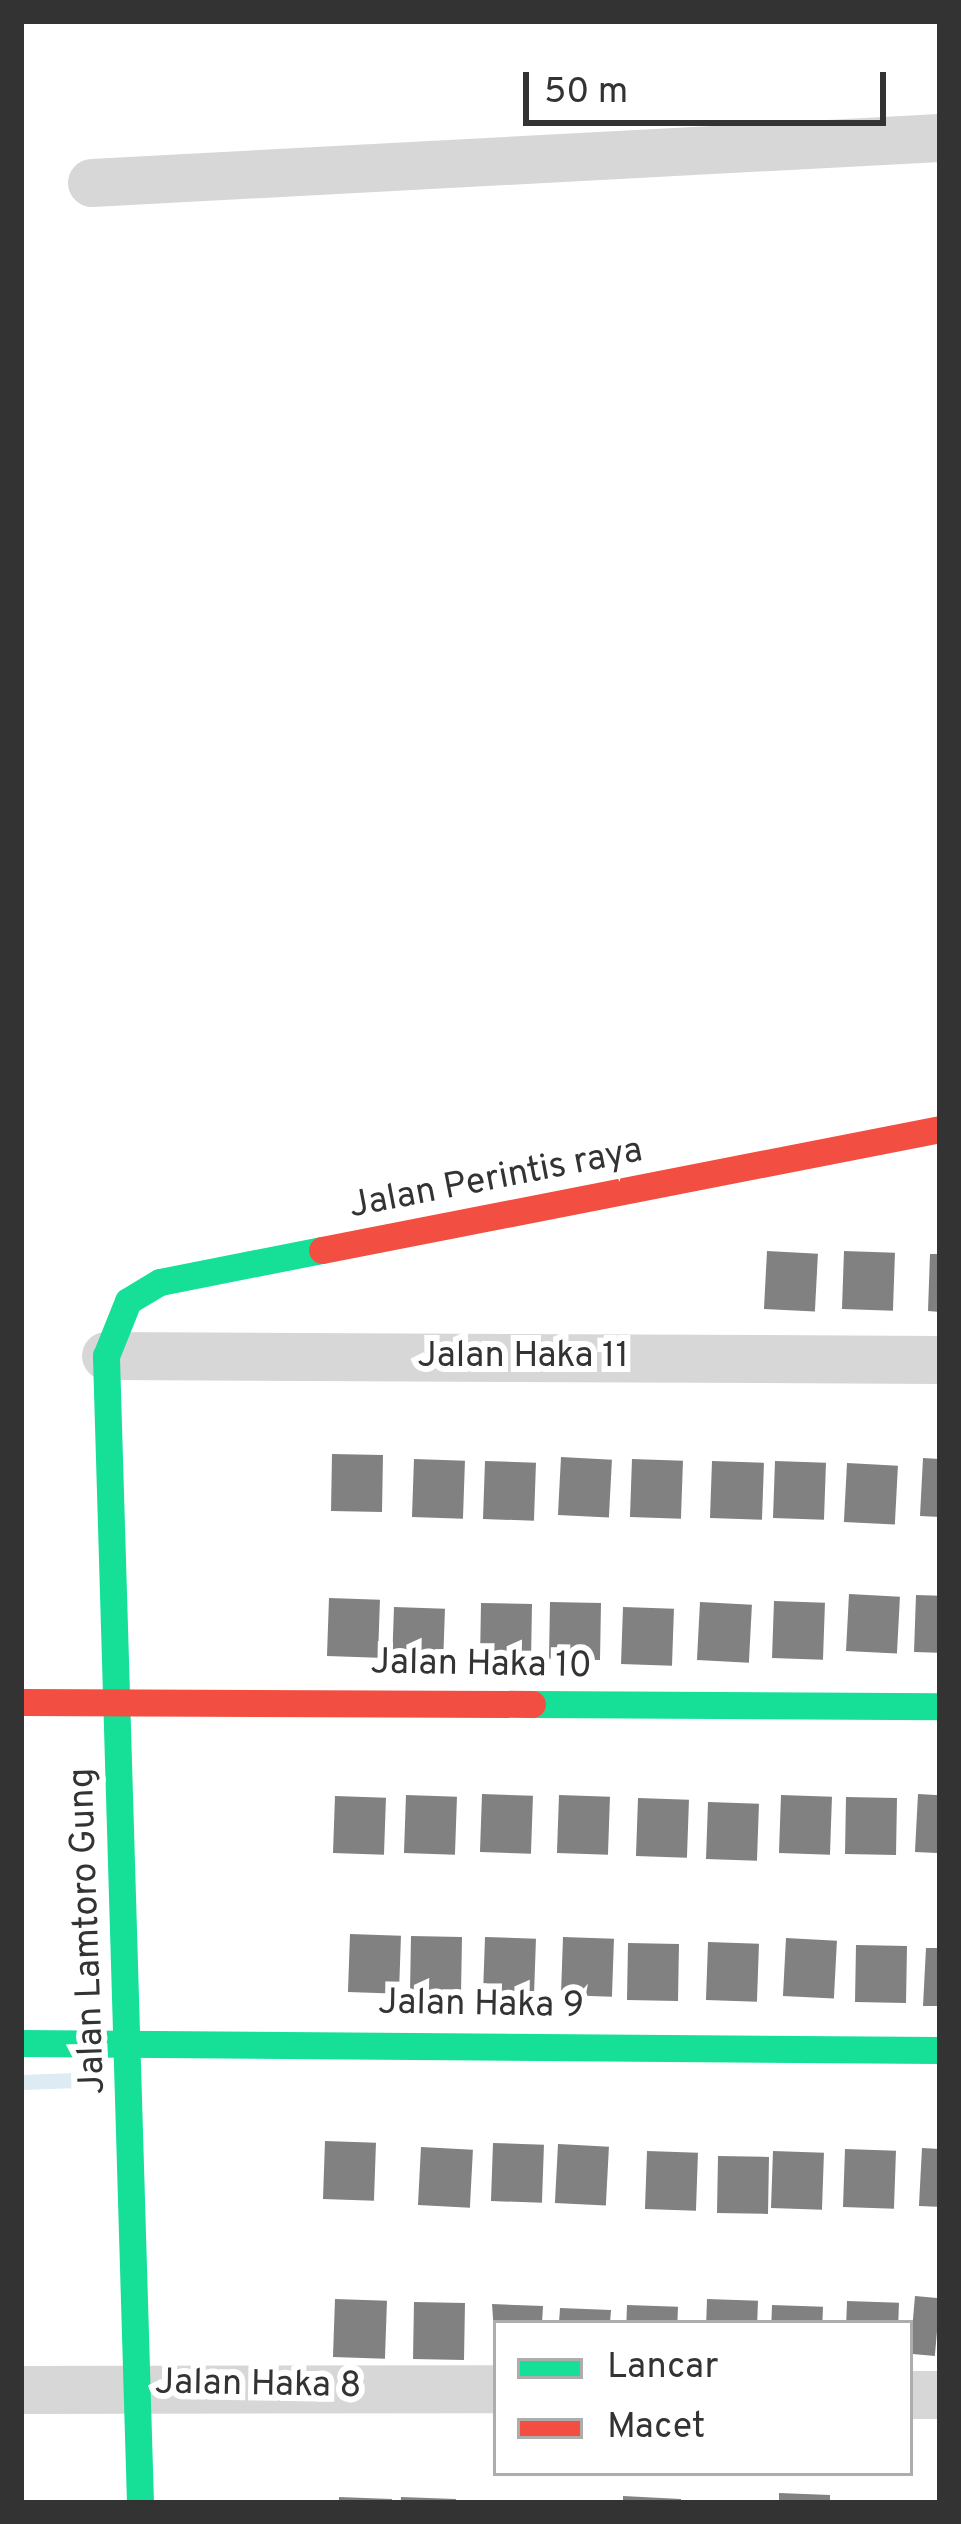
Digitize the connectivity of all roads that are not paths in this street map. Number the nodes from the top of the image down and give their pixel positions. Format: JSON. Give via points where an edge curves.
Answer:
{"nodes":[{"id":1,"x":940,"y":138,"type":"edge"},
{"id":2,"x":92,"y":183,"type":"dead end"},
{"id":3,"x":940,"y":1129,"type":"edge"},
{"id":4,"x":106,"y":1356,"type":"junction"},
{"id":5,"x":940,"y":1360,"type":"edge"},
{"id":6,"x":115,"y":1698,"type":"junction"},
{"id":7,"x":21,"y":1702,"type":"edge"},
{"id":8,"x":940,"y":1706,"type":"edge"},
{"id":9,"x":130,"y":2036,"type":"junction"},
{"id":10,"x":21,"y":2043,"type":"edge"},
{"id":11,"x":940,"y":2050,"type":"edge"},
{"id":12,"x":141,"y":2385,"type":"junction"},
{"id":13,"x":493,"y":2389,"type":"edge"},
{"id":14,"x":21,"y":2390,"type":"edge"},
{"id":15,"x":140,"y":2503,"type":"edge"}],
"edges":[{"from":1,"to":2,"type":"street"},
{"from":3,"to":4,"type":"street","name":"Jalan Perintis raya","via":[[160,1282],[128,1301]]},
{"from":4,"to":5,"type":"street","name":"Jalan Haka 11"},
{"from":4,"to":6,"type":"street","name":"Jalan Lamtoro Gung"},
{"from":6,"to":7,"type":"street","name":"Jalan Haka 10"},
{"from":6,"to":8,"type":"street","name":"Jalan Haka 10"},
{"from":6,"to":9,"type":"street","name":"Jalan Lamtoro Gung"},
{"from":9,"to":10,"type":"street","name":"Jalan Haka 9"},
{"from":9,"to":11,"type":"street","name":"Jalan Haka 9"},
{"from":9,"to":12,"type":"street","name":"Jalan Lamtoro Gung"},
{"from":12,"to":13,"type":"street","name":"Jalan Haka 8"},
{"from":12,"to":14,"type":"street","name":"Jalan Haka 8"},
{"from":12,"to":15,"type":"street","name":"Jalan Lamtoro Gung"}]}
